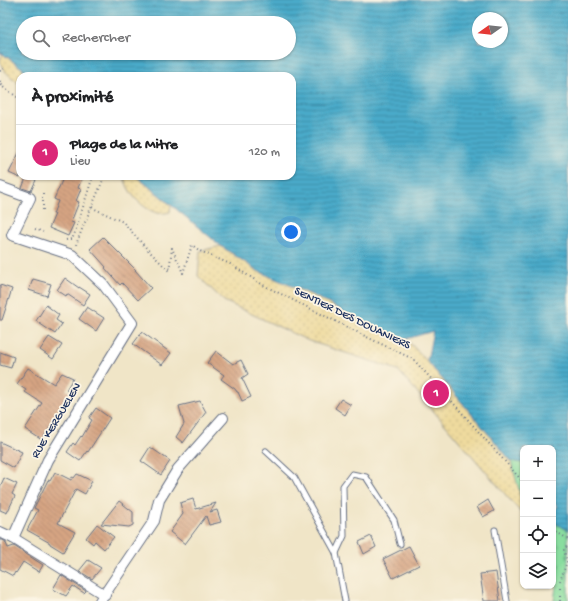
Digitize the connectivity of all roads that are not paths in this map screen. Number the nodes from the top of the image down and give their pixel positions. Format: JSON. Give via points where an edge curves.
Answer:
{"nodes":[{"id":1,"x":0,"y":187,"type":"edge"},
{"id":2,"x":223,"y":418,"type":"dead end"},
{"id":3,"x":266,"y":451,"type":"dead end"},
{"id":4,"x":495,"y":530,"type":"dead end"},
{"id":5,"x":0,"y":532,"type":"edge"},
{"id":6,"x":13,"y":538,"type":"junction"},
{"id":7,"x":400,"y":544,"type":"dead end"},
{"id":8,"x":336,"y":553,"type":"junction"},
{"id":9,"x":102,"y":598,"type":"edge"},
{"id":10,"x":345,"y":601,"type":"edge"},
{"id":11,"x":506,"y":601,"type":"edge"}],
"edges":[{"from":1,"to":6,"type":"street","name":"RUE KERGUELEN","via":[[30,198],[12,235],[72,255],[103,284],[132,323],[48,460]]},
{"from":2,"to":9,"type":"street","via":[[178,469],[159,500],[154,521]]},
{"from":3,"to":8,"type":"lane","via":[[294,477]]},
{"from":4,"to":11,"type":"lane"},
{"from":5,"to":6,"type":"street"},
{"from":6,"to":9,"type":"street"},
{"from":7,"to":8,"type":"lane","via":[[394,520],[366,477],[352,474],[343,486],[344,536]]},
{"from":8,"to":10,"type":"lane"}]}
